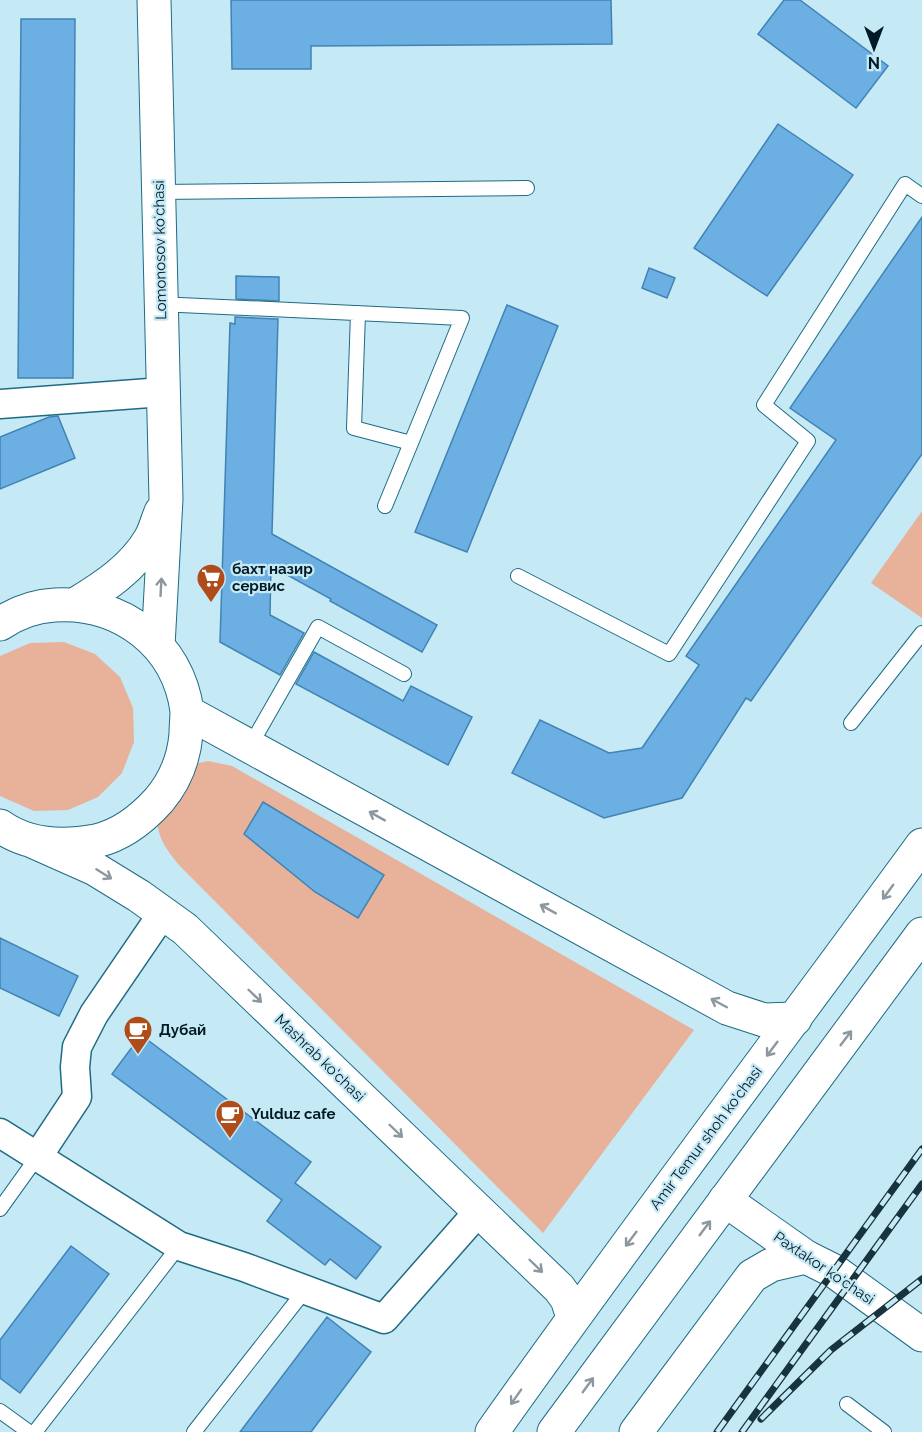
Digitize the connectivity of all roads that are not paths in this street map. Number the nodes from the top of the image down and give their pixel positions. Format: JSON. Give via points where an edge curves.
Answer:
{"nodes":[{"id":1,"x":154,"y":0,"type":"edge"},
{"id":2,"x":527,"y":188,"type":"dead end"},
{"id":3,"x":159,"y":192,"type":"junction"},
{"id":4,"x":922,"y":196,"type":"edge"},
{"id":5,"x":161,"y":303,"type":"junction"},
{"id":6,"x":358,"y":313,"type":"junction"},
{"id":7,"x":163,"y":392,"type":"junction"},
{"id":8,"x":0,"y":404,"type":"edge"},
{"id":9,"x":411,"y":443,"type":"junction"},
{"id":10,"x":166,"y":500,"type":"junction"},
{"id":11,"x":385,"y":506,"type":"dead end"},
{"id":12,"x":518,"y":576,"type":"dead end"},
{"id":13,"x":76,"y":604,"type":"junction"},
{"id":14,"x":0,"y":624,"type":"edge"},
{"id":15,"x":922,"y":633,"type":"edge"},
{"id":16,"x":158,"y":646,"type":"junction"},
{"id":17,"x":405,"y":674,"type":"dead end"},
{"id":18,"x":187,"y":712,"type":"junction"},
{"id":19,"x":851,"y":723,"type":"dead end"},
{"id":20,"x":250,"y":746,"type":"junction"},
{"id":21,"x":0,"y":826,"type":"edge"},
{"id":22,"x":32,"y":841,"type":"junction"},
{"id":23,"x":922,"y":845,"type":"edge"},
{"id":24,"x":163,"y":913,"type":"junction"},
{"id":25,"x":922,"y":934,"type":"edge"},
{"id":26,"x":795,"y":1019,"type":"junction"},
{"id":27,"x":0,"y":1133,"type":"edge"},
{"id":28,"x":38,"y":1156,"type":"junction"},
{"id":29,"x":725,"y":1200,"type":"junction"},
{"id":30,"x":0,"y":1209,"type":"edge"},
{"id":31,"x":479,"y":1211,"type":"junction"},
{"id":32,"x":179,"y":1246,"type":"junction"},
{"id":33,"x":806,"y":1257,"type":"junction"},
{"id":34,"x":306,"y":1289,"type":"junction"},
{"id":35,"x":573,"y":1317,"type":"junction"},
{"id":36,"x":922,"y":1335,"type":"edge"},
{"id":37,"x":847,"y":1404,"type":"dead end"},
{"id":38,"x":0,"y":1411,"type":"edge"},
{"id":39,"x":29,"y":1432,"type":"edge"},
{"id":40,"x":34,"y":1432,"type":"edge"},
{"id":41,"x":194,"y":1432,"type":"edge"},
{"id":42,"x":492,"y":1432,"type":"edge"},
{"id":43,"x":554,"y":1432,"type":"edge"},
{"id":44,"x":636,"y":1432,"type":"edge"},
{"id":45,"x":659,"y":1432,"type":"edge"},
{"id":46,"x":884,"y":1432,"type":"edge"}],
"edges":[{"from":1,"to":3,"type":"main road","name":"Lomonosov koʻchasi"},
{"from":2,"to":3,"type":"lane"},
{"from":3,"to":5,"type":"main road","name":"Lomonosov koʻchasi"},
{"from":4,"to":12,"type":"lane","via":[[905,184],[764,405],[808,441],[669,654]]},
{"from":5,"to":6,"type":"lane"},
{"from":5,"to":7,"type":"main road","name":"Lomonosov koʻchasi"},
{"from":6,"to":9,"type":"lane","via":[[354,428]]},
{"from":6,"to":9,"type":"lane","via":[[462,318]]},
{"from":7,"to":8,"type":"street"},
{"from":7,"to":10,"type":"main road","name":"Lomonosov koʻchasi"},
{"from":9,"to":11,"type":"lane"},
{"from":10,"to":13,"type":"main road","via":[[151,538],[131,562],[109,584]]},
{"from":16,"to":10,"type":"main road","name":"Lomonosov koʻchasi","one_way":true},
{"from":13,"to":14,"type":"main road","name":"Mashrab ko'chasi","via":[[41,606]]},
{"from":13,"to":16,"type":"main road","name":"Mashrab ko'chasi","via":[[106,610],[134,624]]},
{"from":15,"to":19,"type":"lane"},
{"from":16,"to":18,"type":"main road","name":"Mashrab ko'chasi","via":[[177,676]]},
{"from":17,"to":20,"type":"lane","via":[[318,627]]},
{"from":18,"to":20,"type":"main road"},
{"from":18,"to":22,"type":"main road","name":"Mashrab ko'chasi","via":[[185,751],[174,779],[144,818],[110,838],[71,846]]},
{"from":26,"to":20,"type":"main road","one_way":true,"via":[[764,1020],[727,1008]]},
{"from":21,"to":22,"type":"main road","name":"Mashrab ko'chasi"},
{"from":22,"to":24,"type":"main road","name":"Mashrab ko'chasi","one_way":true,"via":[[95,869]]},
{"from":23,"to":26,"type":"main road","name":"Amir Temur shoh ko'chasi","one_way":true},
{"from":24,"to":28,"type":"street","via":[[94,1014],[77,1047],[77,1097]]},
{"from":24,"to":31,"type":"main road","name":"Mashrab ko'chasi","one_way":true,"via":[[220,962]]},
{"from":29,"to":25,"type":"main road","one_way":true},
{"from":26,"to":35,"type":"main road","name":"Amir Temur shoh ko'chasi","one_way":true},
{"from":27,"to":28,"type":"street"},
{"from":28,"to":30,"type":"lane"},
{"from":28,"to":32,"type":"street"},
{"from":29,"to":33,"type":"main road","name":"Paxtakor ko'chasi"},
{"from":43,"to":29,"type":"main road","one_way":true},
{"from":31,"to":34,"type":"street","via":[[384,1319]]},
{"from":31,"to":35,"type":"main road","name":"Mashrab ko'chasi","one_way":true,"via":[[559,1288]]},
{"from":32,"to":34,"type":"street"},
{"from":32,"to":40,"type":"lane"},
{"from":33,"to":36,"type":"main road","name":"Paxtakor ko'chasi","via":[[834,1271]]},
{"from":33,"to":44,"type":"main road","via":[[771,1265],[752,1276]]},
{"from":33,"to":45,"type":"main road","via":[[755,1302]]},
{"from":34,"to":41,"type":"lane"},
{"from":35,"to":42,"type":"main road","name":"Amir Temur shoh ko'chasi","one_way":true},
{"from":37,"to":46,"type":"lane"},
{"from":38,"to":39,"type":"lane"}]}
